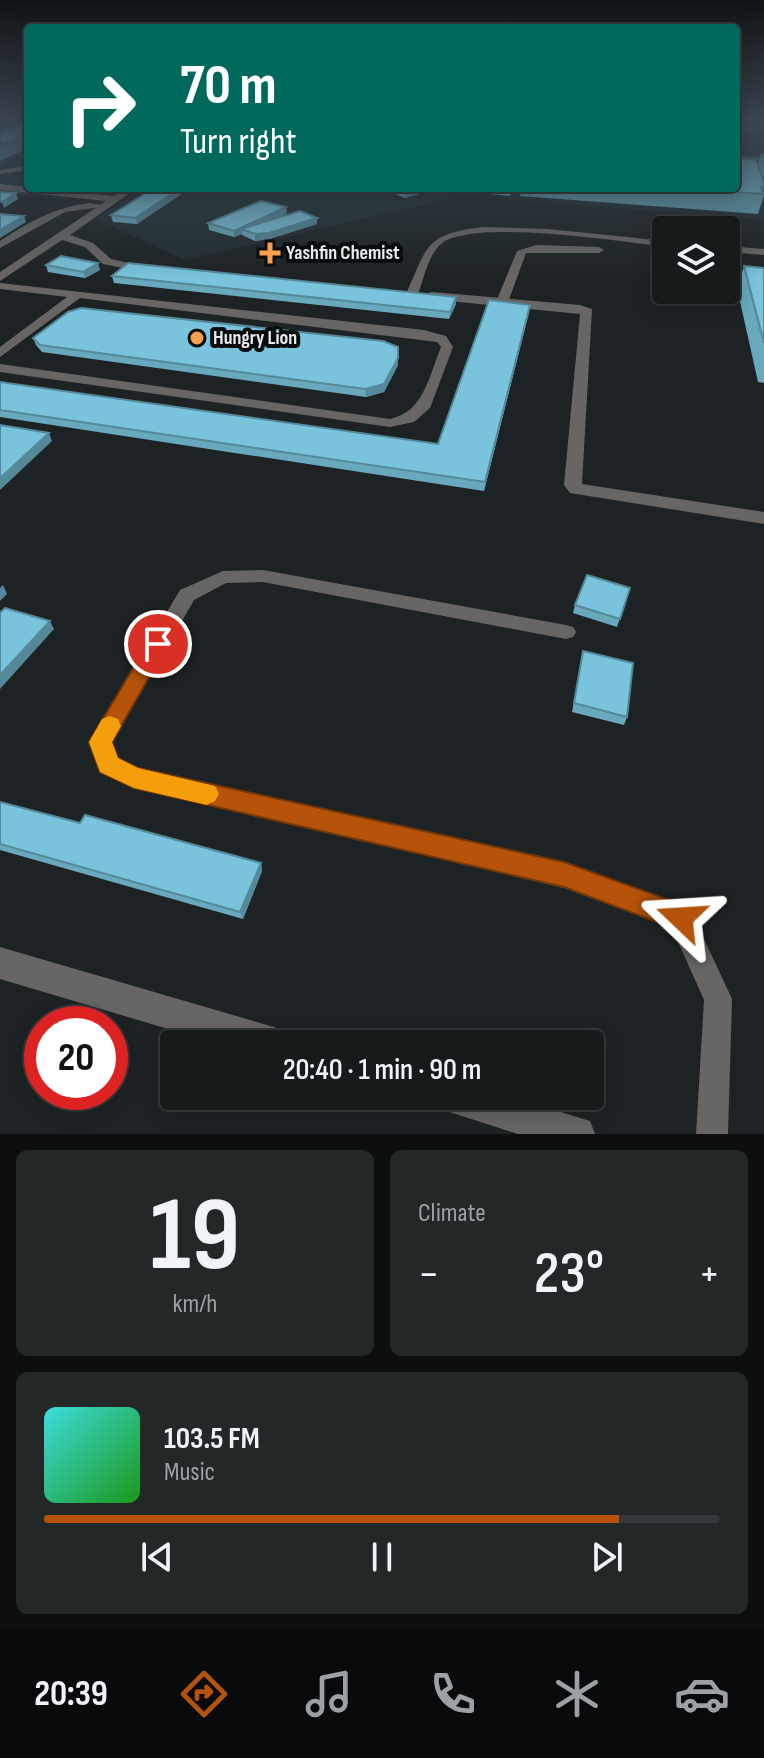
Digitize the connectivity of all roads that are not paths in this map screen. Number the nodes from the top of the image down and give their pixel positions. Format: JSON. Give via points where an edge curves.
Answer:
{"nodes":[{"id":1,"x":0,"y":187,"type":"edge"},
{"id":2,"x":24,"y":189,"type":"edge"},
{"id":3,"x":48,"y":192,"type":"edge"},
{"id":4,"x":126,"y":192,"type":"edge"},
{"id":5,"x":116,"y":199,"type":"junction"},
{"id":6,"x":105,"y":206,"type":"junction"},
{"id":7,"x":62,"y":236,"type":"junction"},
{"id":8,"x":652,"y":243,"type":"edge"},
{"id":9,"x":0,"y":245,"type":"edge"},
{"id":10,"x":599,"y":250,"type":"dead end"},
{"id":11,"x":740,"y":250,"type":"edge"},
{"id":12,"x":764,"y":252,"type":"edge"},
{"id":13,"x":31,"y":256,"type":"junction"},
{"id":14,"x":59,"y":259,"type":"edge"},
{"id":15,"x":87,"y":262,"type":"edge"},
{"id":16,"x":115,"y":264,"type":"junction"},
{"id":17,"x":159,"y":270,"type":"edge"},
{"id":18,"x":0,"y":277,"type":"edge"},
{"id":19,"x":0,"y":286,"type":"edge"},
{"id":20,"x":404,"y":294,"type":"joint"},
{"id":21,"x":77,"y":295,"type":"junction"},
{"id":22,"x":502,"y":302,"type":"junction"},
{"id":23,"x":0,"y":353,"type":"edge"},
{"id":24,"x":0,"y":368,"type":"edge"},
{"id":25,"x":764,"y":518,"type":"edge"},
{"id":26,"x":566,"y":632,"type":"dead end"},
{"id":27,"x":0,"y":963,"type":"edge"},
{"id":28,"x":227,"y":1030,"type":"edge"},
{"id":29,"x":496,"y":1110,"type":"edge"},
{"id":30,"x":577,"y":1134,"type":"edge"},
{"id":31,"x":712,"y":1134,"type":"edge"}],
"edges":[{"from":1,"to":2,"type":"street"},
{"from":3,"to":5,"type":"street"},
{"from":4,"to":5,"type":"street"},
{"from":5,"to":6,"type":"street"},
{"from":6,"to":7,"type":"street"},
{"from":6,"to":9,"type":"lane","via":[[67,207]]},
{"from":7,"to":13,"type":"street"},
{"from":7,"to":16,"type":"street","via":[[89,245]]},
{"from":8,"to":20,"type":"lane","via":[[520,231],[452,233],[437,242]]},
{"from":10,"to":22,"type":"lane","via":[[522,251]]},
{"from":11,"to":12,"type":"lane"},
{"from":13,"to":14,"type":"street"},
{"from":13,"to":18,"type":"street"},
{"from":15,"to":16,"type":"street"},
{"from":16,"to":17,"type":"street"},
{"from":19,"to":21,"type":"lane"},
{"from":20,"to":22,"type":"street"},
{"from":21,"to":23,"type":"lane"},
{"from":21,"to":24,"type":"lane","via":[[424,334],[442,339],[447,347],[425,405],[409,419],[390,423]]},
{"from":22,"to":25,"type":"street","via":[[587,312],[576,489]]},
{"from":26,"to":31,"type":"lane","via":[[263,576],[223,577],[187,595],[101,742],[108,765],[134,777],[564,875],[681,918],[718,999]]},
{"from":27,"to":28,"type":"street"},
{"from":29,"to":30,"type":"street"}]}
